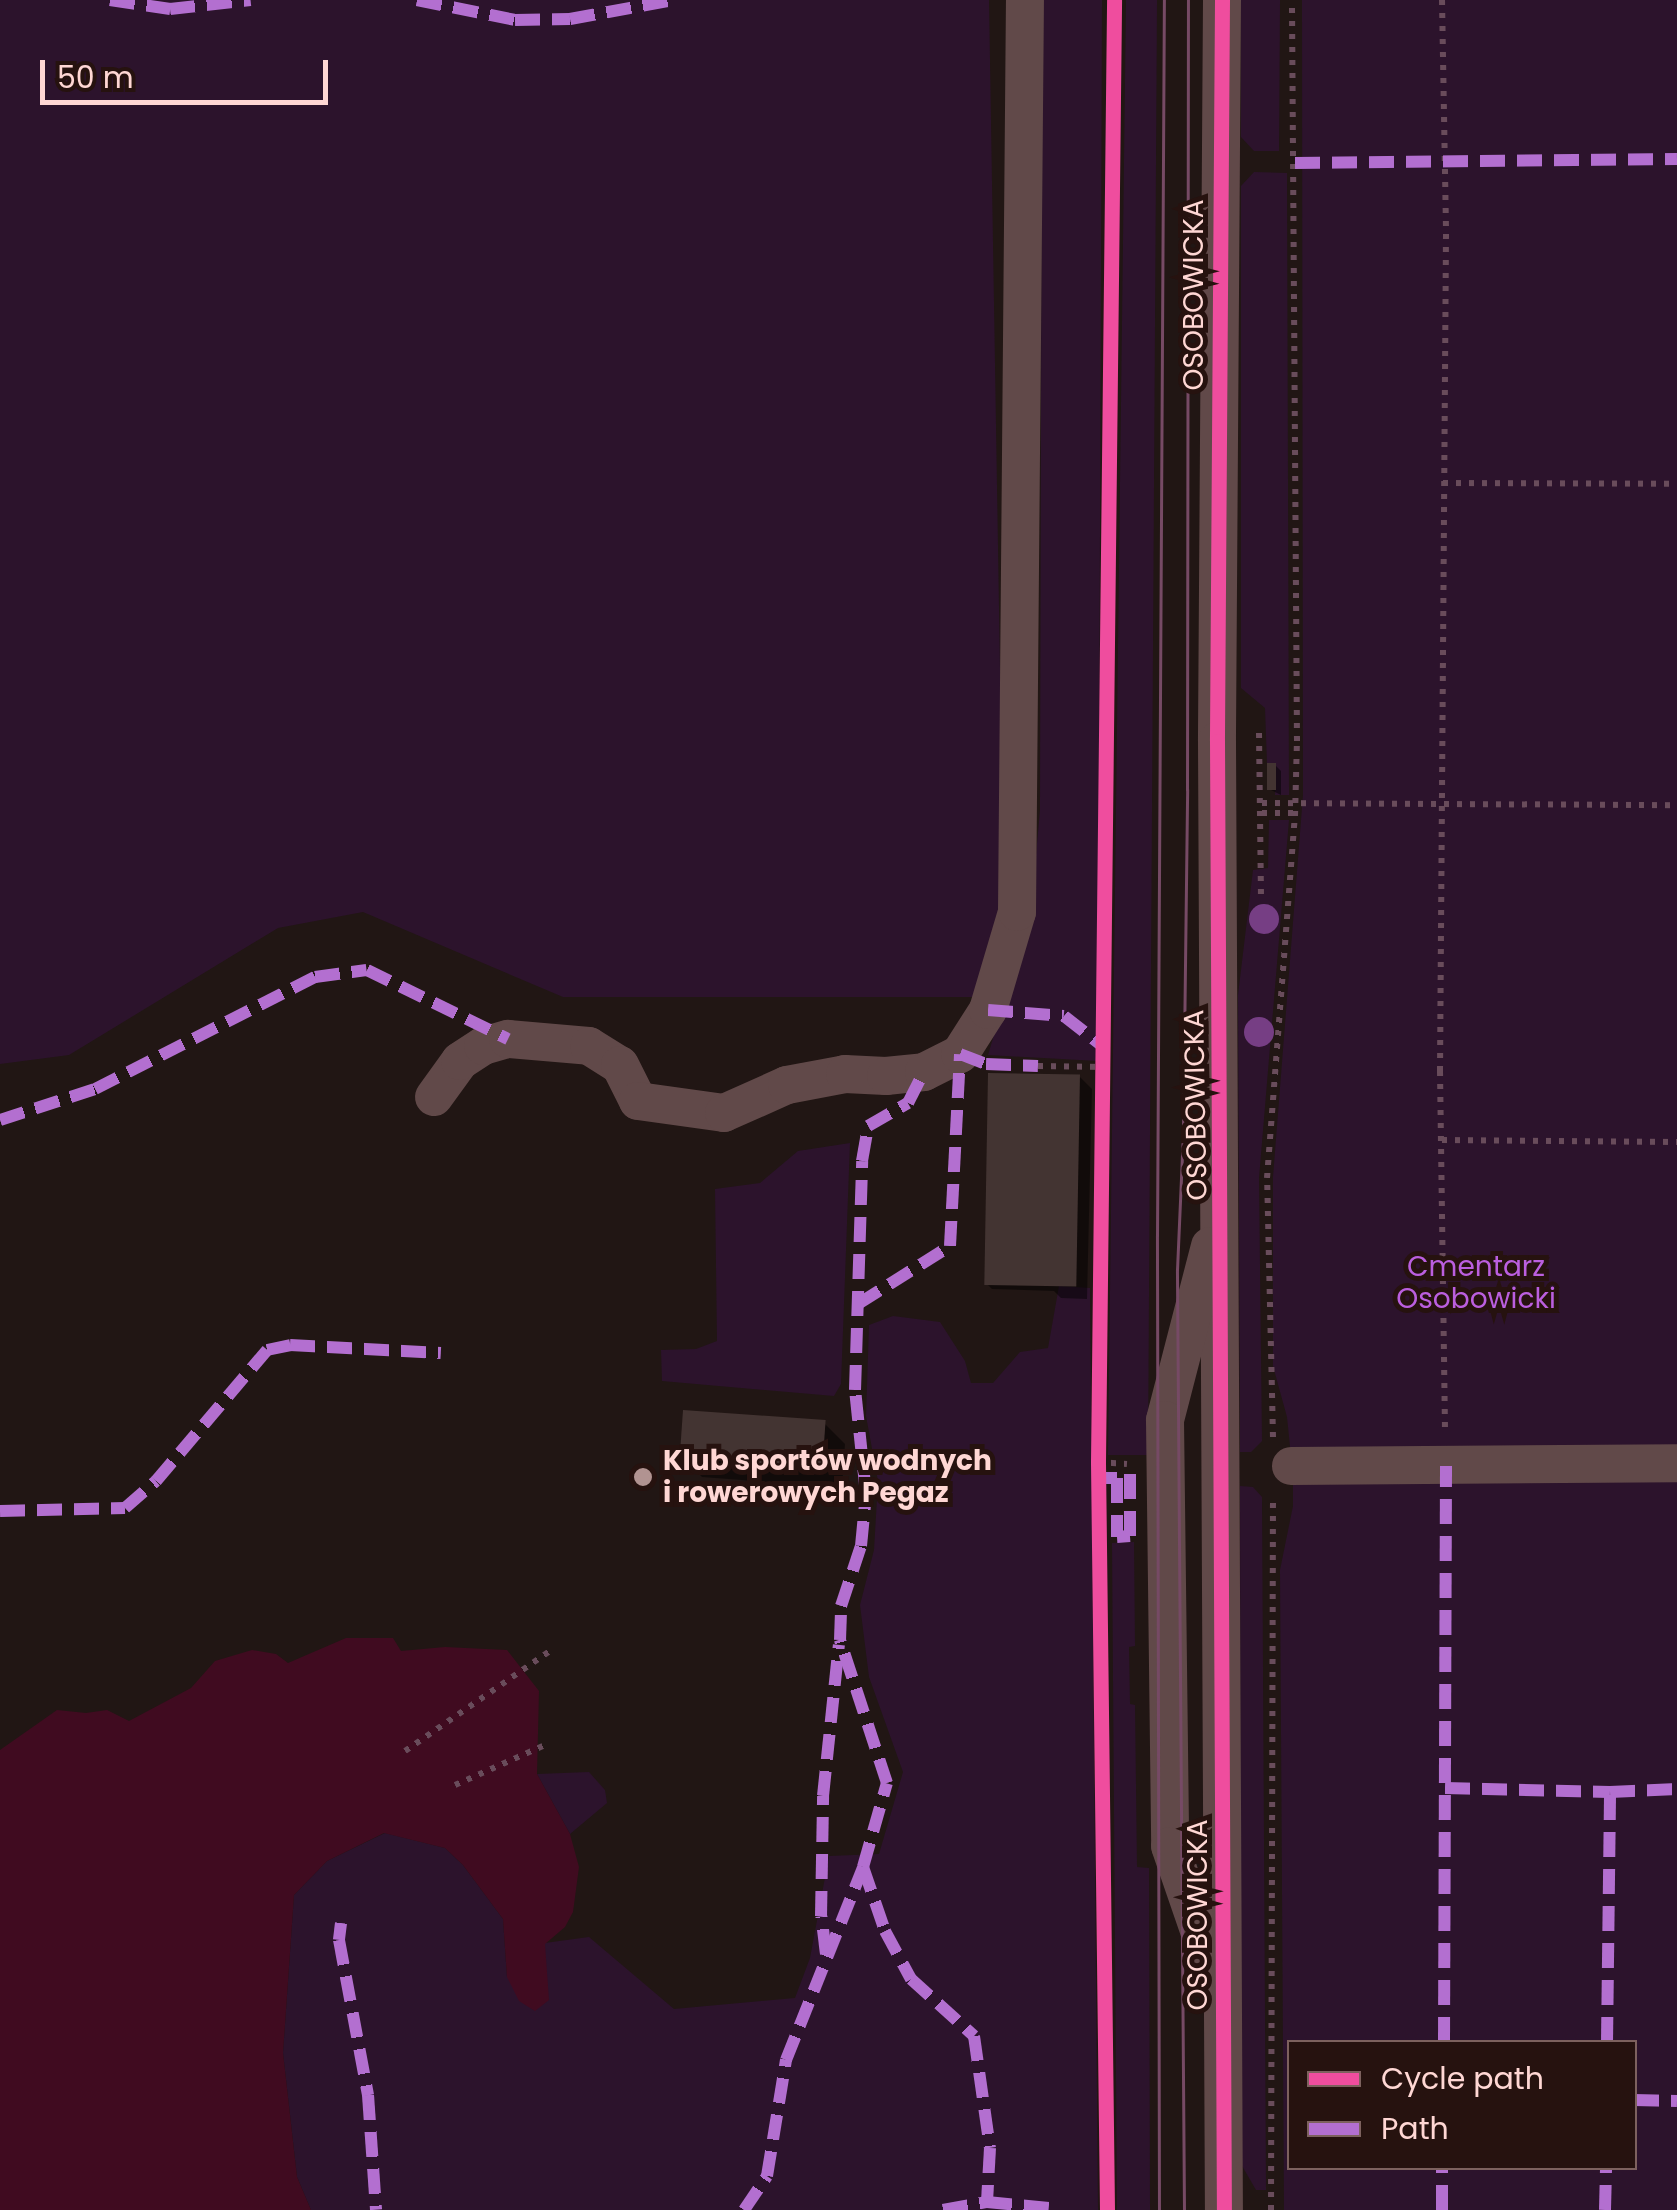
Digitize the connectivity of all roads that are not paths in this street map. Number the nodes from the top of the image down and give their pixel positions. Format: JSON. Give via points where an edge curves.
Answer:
{"nodes":[{"id":1,"x":1025,"y":0,"type":"edge"},
{"id":2,"x":1222,"y":0,"type":"edge"},
{"id":3,"x":434,"y":1096,"type":"dead end"},
{"id":4,"x":1222,"y":1200,"type":"junction"},
{"id":5,"x":1677,"y":1463,"type":"edge"},
{"id":6,"x":1279,"y":1466,"type":"road end"},
{"id":7,"x":1222,"y":1999,"type":"junction"},
{"id":8,"x":1224,"y":2210,"type":"edge"}],
"edges":[{"from":1,"to":3,"type":"street","via":[[1017,912],[988,1010],[960,1054],[924,1072],[845,1074],[787,1085],[724,1113],[638,1101],[620,1065],[589,1046],[508,1038],[460,1061]]},
{"from":2,"to":4,"type":"street","name":"OSOBOWICKA"},
{"from":4,"to":7,"type":"street","name":"OSOBOWICKA"},
{"from":4,"to":7,"type":"street","via":[[1165,1420],[1170,1846]]},
{"from":5,"to":6,"type":"street"},
{"from":7,"to":8,"type":"street","name":"OSOBOWICKA"}]}
